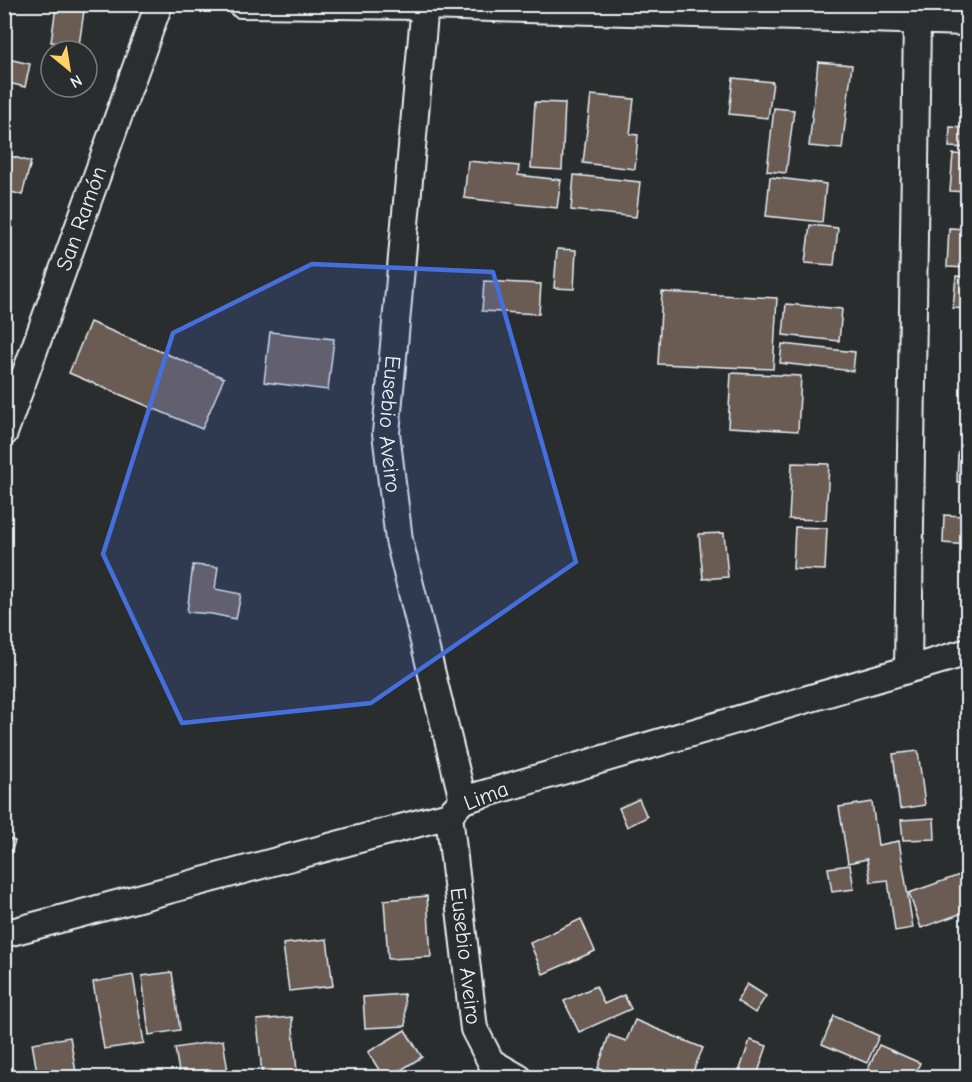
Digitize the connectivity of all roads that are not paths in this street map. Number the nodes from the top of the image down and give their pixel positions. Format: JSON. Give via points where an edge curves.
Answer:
{"nodes":[{"id":1,"x":159,"y":4,"type":"edge"},
{"id":2,"x":241,"y":4,"type":"edge"},
{"id":3,"x":425,"y":5,"type":"edge"},
{"id":4,"x":917,"y":20,"type":"junction"},
{"id":5,"x":968,"y":22,"type":"edge"},
{"id":6,"x":4,"y":433,"type":"edge"},
{"id":7,"x":968,"y":652,"type":"edge"},
{"id":8,"x":908,"y":669,"type":"junction"},
{"id":9,"x":456,"y":808,"type":"junction"},
{"id":10,"x":4,"y":934,"type":"edge"},
{"id":11,"x":519,"y":1077,"type":"edge"}],
"edges":[{"from":1,"to":6,"type":"street","name":"San Ramón"},
{"from":2,"to":3,"type":"street"},
{"from":3,"to":4,"type":"street"},
{"from":3,"to":9,"type":"street","name":"Eusebio Aveiro","via":[[386,433],[399,540]]},
{"from":4,"to":5,"type":"street"},
{"from":4,"to":8,"type":"street"},
{"from":7,"to":8,"type":"street","name":"Lima"},
{"from":8,"to":9,"type":"street","name":"Lima"},
{"from":9,"to":10,"type":"street","name":"Lima"},
{"from":9,"to":11,"type":"street","name":"Eusebio Aveiro","via":[[474,1029],[491,1062]]}]}
